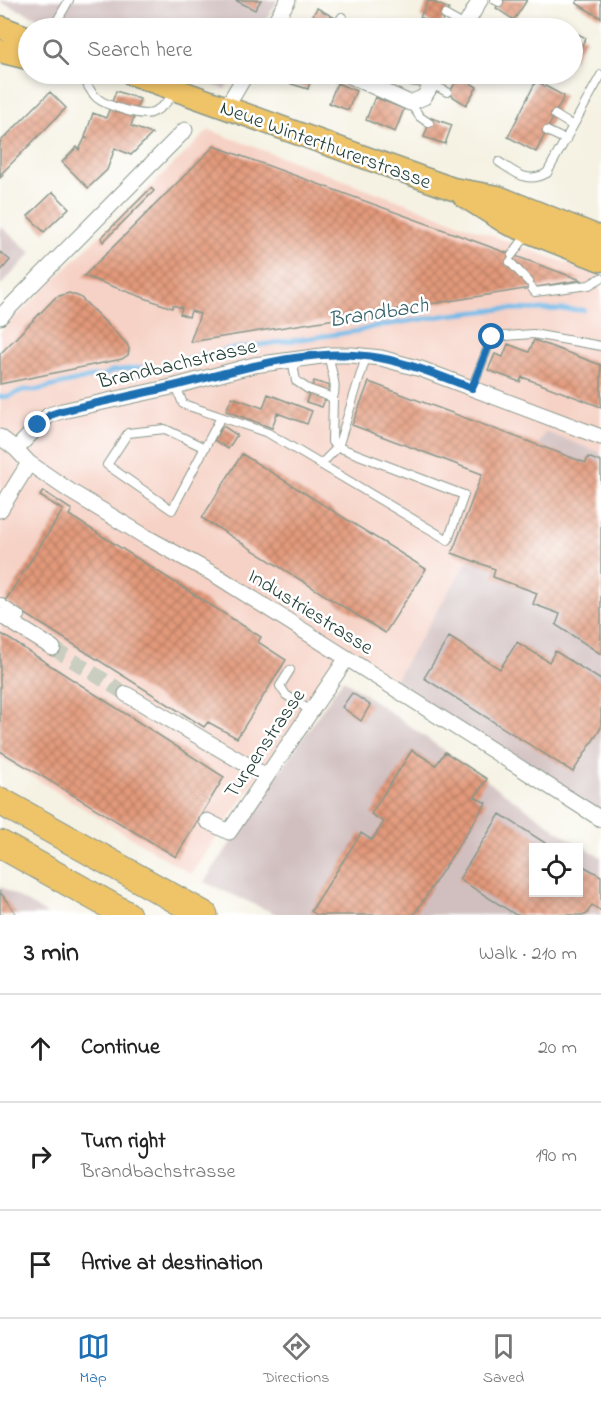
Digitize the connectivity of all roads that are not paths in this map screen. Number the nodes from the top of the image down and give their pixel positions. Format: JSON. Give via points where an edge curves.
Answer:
{"nodes":[{"id":1,"x":69,"y":0,"type":"edge"},
{"id":2,"x":288,"y":0,"type":"edge"},
{"id":3,"x":480,"y":0,"type":"edge"},
{"id":4,"x":446,"y":15,"type":"dead end"},
{"id":5,"x":59,"y":18,"type":"edge"},
{"id":6,"x":277,"y":18,"type":"edge"},
{"id":7,"x":450,"y":18,"type":"edge"},
{"id":8,"x":469,"y":18,"type":"edge"},
{"id":9,"x":0,"y":27,"type":"edge"},
{"id":10,"x":18,"y":34,"type":"edge"},
{"id":11,"x":0,"y":51,"type":"edge"},
{"id":12,"x":18,"y":56,"type":"edge"},
{"id":13,"x":601,"y":75,"type":"edge"},
{"id":14,"x":88,"y":84,"type":"edge"},
{"id":15,"x":161,"y":84,"type":"edge"},
{"id":16,"x":240,"y":84,"type":"edge"},
{"id":17,"x":357,"y":84,"type":"edge"},
{"id":18,"x":432,"y":84,"type":"edge"},
{"id":19,"x":440,"y":84,"type":"edge"},
{"id":20,"x":176,"y":89,"type":"junction"},
{"id":21,"x":447,"y":92,"type":"dead end"},
{"id":22,"x":405,"y":104,"type":"junction"},
{"id":23,"x":226,"y":108,"type":"junction"},
{"id":24,"x":555,"y":115,"type":"dead end"},
{"id":25,"x":429,"y":123,"type":"dead end"},
{"id":26,"x":573,"y":126,"type":"junction"},
{"id":27,"x":185,"y":130,"type":"dead end"},
{"id":28,"x":547,"y":131,"type":"dead end"},
{"id":29,"x":566,"y":140,"type":"junction"},
{"id":30,"x":499,"y":162,"type":"dead end"},
{"id":31,"x":453,"y":189,"type":"junction"},
{"id":32,"x":564,"y":224,"type":"junction"},
{"id":33,"x":528,"y":232,"type":"junction"},
{"id":34,"x":601,"y":238,"type":"edge"},
{"id":35,"x":601,"y":260,"type":"edge"},
{"id":36,"x":601,"y":278,"type":"edge"},
{"id":37,"x":0,"y":317,"type":"edge"},
{"id":38,"x":601,"y":346,"type":"edge"},
{"id":39,"x":329,"y":355,"type":"junction"},
{"id":40,"x":366,"y":357,"type":"junction"},
{"id":41,"x":292,"y":359,"type":"junction"},
{"id":42,"x":176,"y":386,"type":"junction"},
{"id":43,"x":472,"y":388,"type":"junction"},
{"id":44,"x":333,"y":398,"type":"junction"},
{"id":45,"x":221,"y":417,"type":"junction"},
{"id":46,"x":0,"y":437,"type":"edge"},
{"id":47,"x":601,"y":437,"type":"edge"},
{"id":48,"x":338,"y":447,"type":"junction"},
{"id":49,"x":205,"y":448,"type":"junction"},
{"id":50,"x":16,"y":449,"type":"junction"},
{"id":51,"x":29,"y":463,"type":"junction"},
{"id":52,"x":321,"y":464,"type":"junction"},
{"id":53,"x":0,"y":510,"type":"edge"},
{"id":54,"x":0,"y":602,"type":"edge"},
{"id":55,"x":0,"y":615,"type":"edge"},
{"id":56,"x":21,"y":616,"type":"dead end"},
{"id":57,"x":53,"y":648,"type":"tunnel mouth"},
{"id":58,"x":347,"y":658,"type":"junction"},
{"id":59,"x":290,"y":670,"type":"dead end"},
{"id":60,"x":126,"y":694,"type":"tunnel mouth"},
{"id":61,"x":311,"y":711,"type":"junction"},
{"id":62,"x":189,"y":723,"type":"dead end"},
{"id":63,"x":240,"y":760,"type":"junction"},
{"id":64,"x":266,"y":776,"type":"junction"},
{"id":65,"x":0,"y":801,"type":"edge"},
{"id":66,"x":601,"y":819,"type":"edge"},
{"id":67,"x":207,"y":821,"type":"dead end"},
{"id":68,"x":0,"y":844,"type":"edge"},
{"id":69,"x":127,"y":915,"type":"edge"},
{"id":70,"x":204,"y":915,"type":"edge"}],
"edges":[{"from":1,"to":5,"type":"lane"},
{"from":2,"to":6,"type":"street"},
{"from":3,"to":8,"type":"street"},
{"from":4,"to":7,"type":"lane"},
{"from":9,"to":10,"type":"main road"},
{"from":11,"to":12,"type":"main road"},
{"from":13,"to":26,"type":"lane"},
{"from":14,"to":20,"type":"lane","via":[[98,99],[140,114],[149,114],[169,102]]},
{"from":15,"to":20,"type":"main road","name":"Neue Winterthurerstrasse"},
{"from":16,"to":23,"type":"street"},
{"from":17,"to":22,"type":"street"},
{"from":18,"to":22,"type":"street","via":[[424,97]]},
{"from":19,"to":21,"type":"lane"},
{"from":20,"to":23,"type":"main road","name":"Neue Winterthurerstrasse"},
{"from":22,"to":25,"type":"lane"},
{"from":23,"to":31,"type":"main road","name":"Neue Winterthurerstrasse"},
{"from":24,"to":26,"type":"lane"},
{"from":26,"to":29,"type":"lane"},
{"from":27,"to":37,"type":"street"},
{"from":28,"to":29,"type":"lane"},
{"from":29,"to":30,"type":"lane","via":[[547,173],[537,178],[521,176]]},
{"from":31,"to":32,"type":"main road","name":"Neue Winterthurerstrasse","via":[[498,198]]},
{"from":31,"to":33,"type":"main road","name":"Neue Winterthurerstrasse"},
{"from":32,"to":33,"type":"lane"},
{"from":32,"to":34,"type":"main road","name":"Neue Winterthurerstrasse"},
{"from":33,"to":35,"type":"main road","name":"Neue Winterthurerstrasse"},
{"from":33,"to":36,"type":"lane","via":[[512,259],[535,292],[589,285]]},
{"from":38,"to":43,"type":"lane","via":[[533,334],[492,337]]},
{"from":39,"to":40,"type":"street","name":"Brandbachstrasse"},
{"from":39,"to":41,"type":"street","name":"Brandbachstrasse"},
{"from":39,"to":44,"type":"lane","via":[[337,387]]},
{"from":40,"to":43,"type":"street","name":"Brandbachstrasse","via":[[421,369]]},
{"from":40,"to":48,"type":"lane"},
{"from":41,"to":42,"type":"street","name":"Brandbachstrasse"},
{"from":41,"to":44,"type":"lane","via":[[296,381]]},
{"from":42,"to":45,"type":"lane","via":[[183,404]]},
{"from":42,"to":50,"type":"street","name":"Brandbachstrasse","via":[[50,415]]},
{"from":43,"to":47,"type":"street","name":"Brandbachstrasse"},
{"from":44,"to":48,"type":"lane","via":[[332,442]]},
{"from":45,"to":49,"type":"lane"},
{"from":45,"to":52,"type":"lane","via":[[268,433]]},
{"from":46,"to":50,"type":"street","name":"Industriestrasse"},
{"from":48,"to":52,"type":"lane"},
{"from":48,"to":52,"type":"lane","via":[[464,495],[448,540]]},
{"from":49,"to":49,"type":"lane","via":[[172,510],[107,465],[128,433],[165,429]]},
{"from":50,"to":51,"type":"street","name":"Industriestrasse"},
{"from":51,"to":53,"type":"street"},
{"from":51,"to":58,"type":"street","name":"Industriestrasse"},
{"from":54,"to":56,"type":"lane"},
{"from":55,"to":57,"type":"street"},
{"from":58,"to":61,"type":"street","name":"Turpenstrasse"},
{"from":58,"to":66,"type":"street","name":"Industriestrasse"},
{"from":59,"to":61,"type":"lane","via":[[280,686],[286,695]]},
{"from":60,"to":63,"type":"street"},
{"from":61,"to":64,"type":"street","name":"Turpenstrasse"},
{"from":62,"to":63,"type":"lane"},
{"from":63,"to":64,"type":"street"},
{"from":64,"to":67,"type":"street","name":"Turpenstrasse","via":[[229,832]]},
{"from":65,"to":70,"type":"highway"},
{"from":68,"to":69,"type":"highway"}]}
